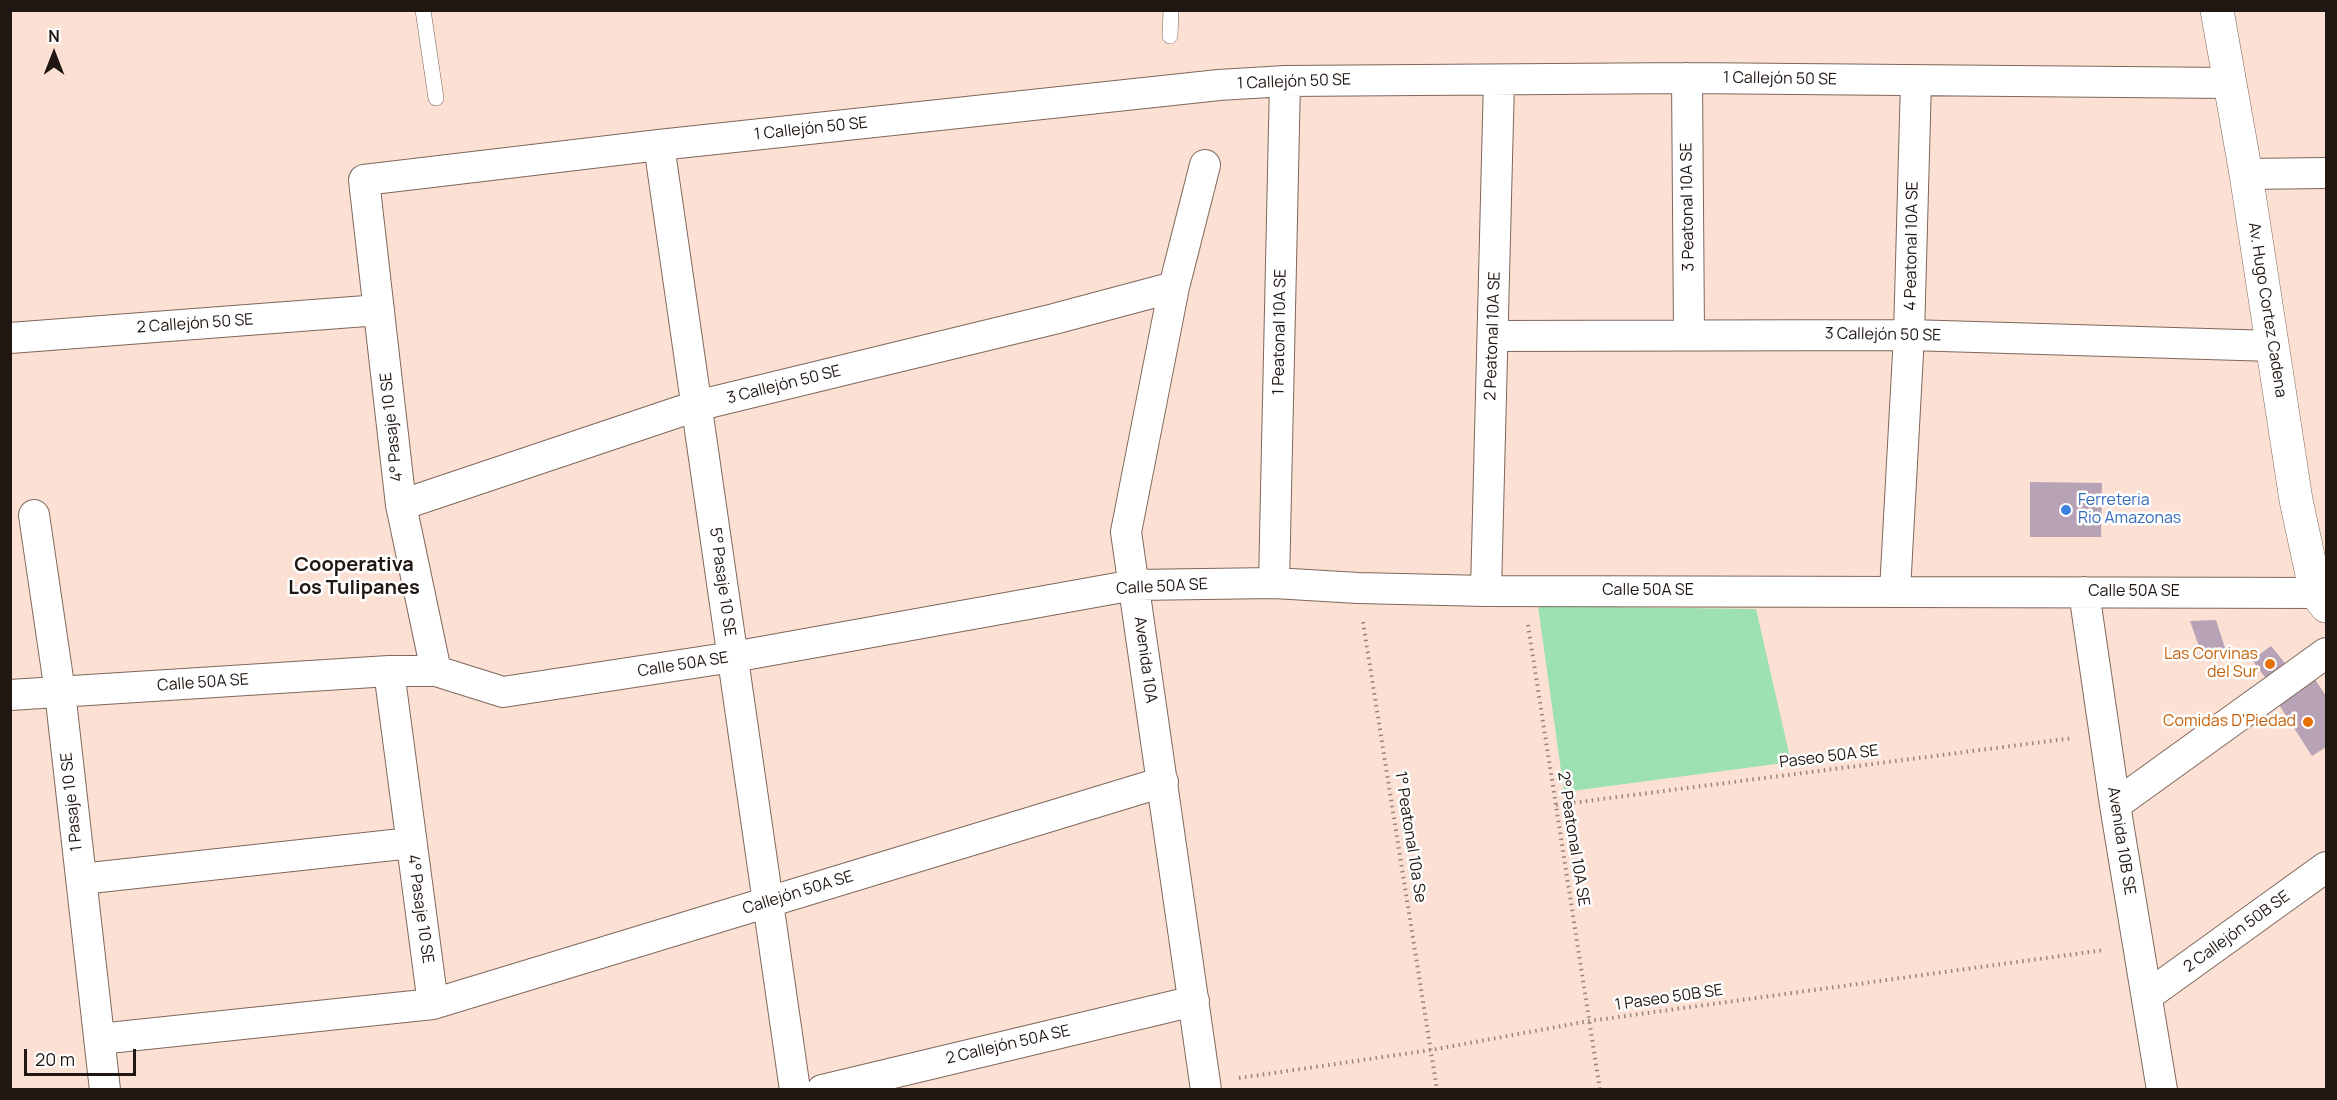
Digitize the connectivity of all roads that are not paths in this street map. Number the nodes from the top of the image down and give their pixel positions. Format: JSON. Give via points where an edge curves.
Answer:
{"nodes":[{"id":1,"x":423,"y":10,"type":"edge"},
{"id":2,"x":1171,"y":10,"type":"edge"},
{"id":3,"x":2217,"y":10,"type":"edge"},
{"id":4,"x":1170,"y":36,"type":"dead end"},
{"id":5,"x":1687,"y":78,"type":"junction"},
{"id":6,"x":1499,"y":80,"type":"junction"},
{"id":7,"x":1285,"y":81,"type":"junction"},
{"id":8,"x":1916,"y":81,"type":"junction"},
{"id":9,"x":2230,"y":83,"type":"junction"},
{"id":10,"x":436,"y":98,"type":"dead end"},
{"id":11,"x":659,"y":145,"type":"junction"},
{"id":12,"x":1205,"y":165,"type":"dead end"},
{"id":13,"x":2326,"y":173,"type":"edge"},
{"id":14,"x":2246,"y":174,"type":"junction"},
{"id":15,"x":364,"y":180,"type":"joint"},
{"id":16,"x":1174,"y":287,"type":"junction"},
{"id":17,"x":379,"y":310,"type":"junction"},
{"id":18,"x":1689,"y":335,"type":"junction"},
{"id":19,"x":1909,"y":335,"type":"junction"},
{"id":20,"x":1494,"y":336,"type":"junction"},
{"id":21,"x":10,"y":338,"type":"edge"},
{"id":22,"x":2273,"y":346,"type":"junction"},
{"id":23,"x":696,"y":406,"type":"junction"},
{"id":24,"x":401,"y":505,"type":"junction"},
{"id":25,"x":34,"y":515,"type":"dead end"},
{"id":26,"x":1274,"y":583,"type":"junction"},
{"id":27,"x":1134,"y":585,"type":"junction"},
{"id":28,"x":1486,"y":591,"type":"junction"},
{"id":29,"x":1895,"y":591,"type":"junction"},
{"id":30,"x":2084,"y":592,"type":"junction"},
{"id":31,"x":2323,"y":597,"type":"edge"},
{"id":32,"x":2326,"y":653,"type":"edge"},
{"id":33,"x":733,"y":657,"type":"junction"},
{"id":34,"x":389,"y":671,"type":"junction"},
{"id":35,"x":436,"y":671,"type":"junction"},
{"id":36,"x":60,"y":692,"type":"junction"},
{"id":37,"x":10,"y":695,"type":"edge"},
{"id":38,"x":1162,"y":782,"type":"junction"},
{"id":39,"x":2115,"y":805,"type":"junction"},
{"id":40,"x":411,"y":843,"type":"junction"},
{"id":41,"x":2326,"y":867,"type":"edge"},
{"id":42,"x":81,"y":879,"type":"junction"},
{"id":43,"x":768,"y":903,"type":"junction"},
{"id":44,"x":2146,"y":996,"type":"junction"},
{"id":45,"x":1194,"y":1001,"type":"junction"},
{"id":46,"x":433,"y":1004,"type":"junction"},
{"id":47,"x":99,"y":1039,"type":"junction"},
{"id":48,"x":1206,"y":1086,"type":"edge"},
{"id":49,"x":105,"y":1089,"type":"edge"},
{"id":50,"x":795,"y":1089,"type":"edge"},
{"id":51,"x":822,"y":1089,"type":"edge"},
{"id":52,"x":2162,"y":1089,"type":"edge"}],
"edges":[{"from":1,"to":10,"type":"lane"},
{"from":2,"to":4,"type":"lane"},
{"from":3,"to":9,"type":"street","name":"Av. Hugo Cortez Cadena"},
{"from":5,"to":6,"type":"street","name":"1 Callejón 50 SE"},
{"from":5,"to":8,"type":"street","name":"1 Callejón 50 SE"},
{"from":5,"to":18,"type":"street","name":"3 Peatonal 10A SE"},
{"from":6,"to":7,"type":"street","name":"1 Callejón 50 SE"},
{"from":6,"to":20,"type":"street","name":"2 Peatonal 10A SE"},
{"from":7,"to":11,"type":"street","name":"1 Callejón 50 SE"},
{"from":7,"to":26,"type":"street","name":"1 Peatonal 10A SE"},
{"from":8,"to":9,"type":"street","name":"1 Callejón 50 SE"},
{"from":8,"to":19,"type":"street","name":"4 Peatonal 10A SE"},
{"from":9,"to":14,"type":"street","name":"Av. Hugo Cortez Cadena"},
{"from":11,"to":15,"type":"street","name":"1 Callejón 50 SE"},
{"from":11,"to":23,"type":"street","name":"5° Pasaje 10 SE"},
{"from":12,"to":16,"type":"street","name":"Avenida 10A"},
{"from":13,"to":14,"type":"street"},
{"from":14,"to":22,"type":"street","name":"Av. Hugo Cortez Cadena"},
{"from":15,"to":17,"type":"street","name":"4° Pasaje 10 SE"},
{"from":16,"to":23,"type":"street","name":"3 Callejón 50 SE"},
{"from":16,"to":27,"type":"street","name":"Avenida 10A","via":[[1126,532]]},
{"from":17,"to":21,"type":"street","name":"2 Callejón 50 SE"},
{"from":17,"to":24,"type":"street","name":"4° Pasaje 10 SE"},
{"from":18,"to":19,"type":"street","name":"3 Callejón 50 SE"},
{"from":18,"to":20,"type":"street","name":"3 Callejón 50 SE"},
{"from":19,"to":22,"type":"street","name":"3 Callejón 50 SE"},
{"from":19,"to":29,"type":"street","name":"4 Peatonal 10A SE"},
{"from":20,"to":28,"type":"street","name":"2 Peatonal 10A SE"},
{"from":22,"to":31,"type":"street","name":"Av. Hugo Cortez Cadena","via":[[2296,500]]},
{"from":23,"to":24,"type":"street","name":"3 Callejón 50 SE"},
{"from":23,"to":33,"type":"street","name":"5° Pasaje 10 SE"},
{"from":24,"to":35,"type":"street","name":"4° Pasaje 10 SE"},
{"from":25,"to":36,"type":"street","name":"1 Pasaje 10 SE"},
{"from":26,"to":27,"type":"street","name":"Calle 50A SE"},
{"from":26,"to":28,"type":"street","name":"Calle 50A SE"},
{"from":27,"to":33,"type":"street","name":"Calle 50A SE"},
{"from":27,"to":38,"type":"street","name":"Avenida 10A"},
{"from":28,"to":29,"type":"street","name":"Calle 50A SE"},
{"from":29,"to":30,"type":"street","name":"Calle 50A SE"},
{"from":30,"to":31,"type":"street","name":"Calle 50A SE"},
{"from":30,"to":39,"type":"street","name":"Avenida 10B SE"},
{"from":32,"to":39,"type":"street"},
{"from":33,"to":35,"type":"street","name":"Calle 50A SE","via":[[503,692]]},
{"from":33,"to":43,"type":"street","name":"5° Pasaje 10 SE"},
{"from":34,"to":35,"type":"street","name":"Calle 50A SE"},
{"from":34,"to":36,"type":"street","name":"Calle 50A SE"},
{"from":34,"to":40,"type":"street","name":"4° Pasaje 10 SE"},
{"from":36,"to":37,"type":"street","name":"Calle 50A SE"},
{"from":36,"to":42,"type":"street","name":"1 Pasaje 10 SE"},
{"from":38,"to":43,"type":"street","name":"Callejón 50A SE"},
{"from":38,"to":45,"type":"street","name":"Avenida 10A"},
{"from":39,"to":44,"type":"street","name":"Avenida 10B SE"},
{"from":40,"to":42,"type":"street"},
{"from":40,"to":46,"type":"street","name":"4° Pasaje 10 SE"},
{"from":41,"to":44,"type":"street","name":"2 Callejón 50B SE"},
{"from":42,"to":47,"type":"street","name":"1 Pasaje 10 SE"},
{"from":43,"to":46,"type":"street","name":"Callejón 50A SE"},
{"from":43,"to":50,"type":"street","name":"5° Pasaje 10 SE"},
{"from":44,"to":52,"type":"street","name":"Avenida 10B SE"},
{"from":45,"to":48,"type":"street","name":"Avenida 10A"},
{"from":45,"to":51,"type":"street","name":"2 Callejón 50A SE"},
{"from":46,"to":47,"type":"street","name":"Callejón 50A SE"},
{"from":47,"to":49,"type":"street","name":"1 Pasaje 10 SE"}]}
